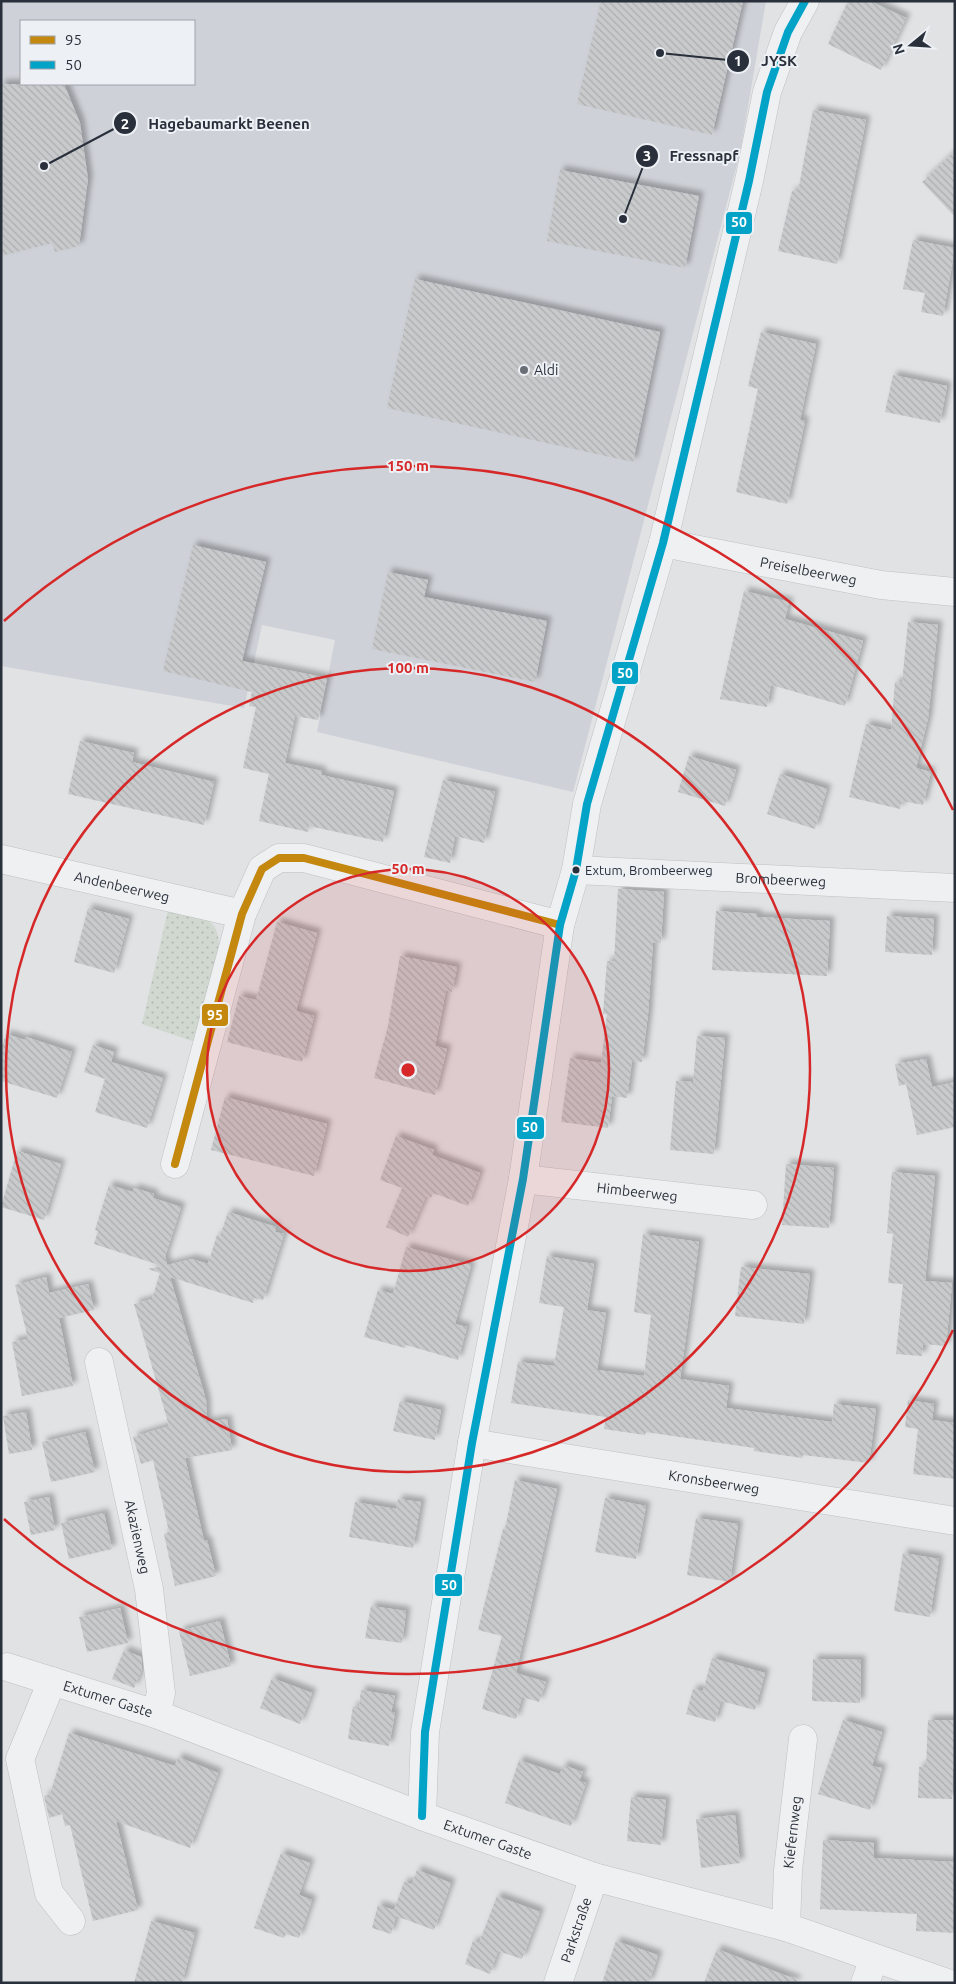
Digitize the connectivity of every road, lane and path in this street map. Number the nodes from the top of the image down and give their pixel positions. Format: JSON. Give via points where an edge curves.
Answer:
{"nodes":[{"id":1,"x":805,"y":1,"type":"edge"},
{"id":2,"x":663,"y":543,"type":"junction"},
{"id":3,"x":955,"y":592,"type":"edge"},
{"id":4,"x":1,"y":859,"type":"edge"},
{"id":5,"x":576,"y":870,"type":"junction"},
{"id":6,"x":955,"y":888,"type":"edge"},
{"id":7,"x":242,"y":914,"type":"junction"},
{"id":8,"x":560,"y":925,"type":"junction"},
{"id":9,"x":175,"y":1164,"type":"dead end"},
{"id":10,"x":523,"y":1179,"type":"junction"},
{"id":11,"x":753,"y":1204,"type":"dead end"},
{"id":12,"x":99,"y":1362,"type":"dead end"},
{"id":13,"x":472,"y":1443,"type":"junction"},
{"id":14,"x":955,"y":1521,"type":"edge"},
{"id":15,"x":6,"y":1667,"type":"dead end"},
{"id":16,"x":52,"y":1681,"type":"junction"},
{"id":17,"x":156,"y":1714,"type":"junction"},
{"id":18,"x":804,"y":1739,"type":"dead end"},
{"id":19,"x":422,"y":1816,"type":"junction"},
{"id":20,"x":594,"y":1877,"type":"junction"},
{"id":21,"x":71,"y":1921,"type":"dead end"},
{"id":22,"x":786,"y":1927,"type":"junction"},
{"id":23,"x":869,"y":1971,"type":"edge"},
{"id":24,"x":558,"y":1983,"type":"edge"},
{"id":25,"x":946,"y":1983,"type":"edge"}],
"edges":[{"from":1,"to":2,"type":"street","via":[[788,32],[767,92]]},
{"from":2,"to":3,"type":"street","name":"Preiselbeerweg","via":[[881,585]]},
{"from":2,"to":5,"type":"street","via":[[587,804]]},
{"from":4,"to":7,"type":"street","name":"Andenbeerweg"},
{"from":5,"to":6,"type":"street","name":"Brombeerweg"},
{"from":5,"to":8,"type":"street"},
{"from":7,"to":8,"type":"street","via":[[262,869],[279,858],[304,858]]},
{"from":7,"to":9,"type":"street"},
{"from":8,"to":10,"type":"street"},
{"from":10,"to":11,"type":"street","name":"Himbeerweg"},
{"from":10,"to":13,"type":"street"},
{"from":12,"to":17,"type":"street","name":"Akazienweg","via":[[149,1589],[161,1692]]},
{"from":13,"to":14,"type":"street","name":"Kronsbeerweg"},
{"from":13,"to":19,"type":"street","via":[[425,1732]]},
{"from":15,"to":16,"type":"street","name":"Extumer Gaste"},
{"from":16,"to":17,"type":"street","name":"Extumer Gaste"},
{"from":16,"to":21,"type":"street","via":[[20,1759],[49,1893]]},
{"from":17,"to":19,"type":"street","name":"Extumer Gaste"},
{"from":18,"to":22,"type":"street","name":"Kiefernweg","via":[[788,1870]]},
{"from":19,"to":20,"type":"street","name":"Extumer Gaste"},
{"from":20,"to":22,"type":"street","name":"Extumer Gaste"},
{"from":20,"to":24,"type":"street","name":"Parkstraße"},
{"from":22,"to":23,"type":"street","name":"Extumer Gaste"},
{"from":23,"to":25,"type":"street","name":"Extumer Gaste"}]}
